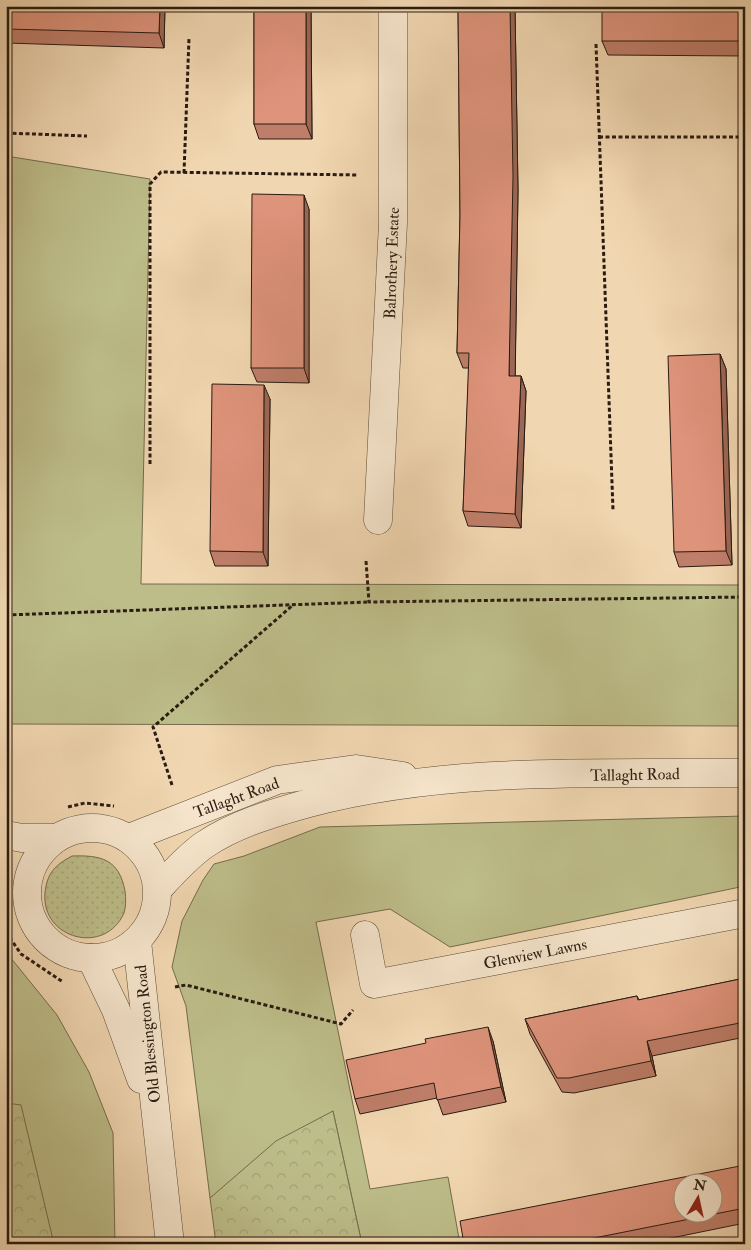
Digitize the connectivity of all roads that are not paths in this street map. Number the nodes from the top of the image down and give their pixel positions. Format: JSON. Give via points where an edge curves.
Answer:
{"nodes":[{"id":1,"x":393,"y":6,"type":"edge"},
{"id":2,"x":378,"y":520,"type":"dead end"},
{"id":3,"x":745,"y":773,"type":"edge"},
{"id":4,"x":436,"y":780,"type":"junction"},
{"id":5,"x":6,"y":835,"type":"edge"},
{"id":6,"x":55,"y":838,"type":"junction"},
{"id":7,"x":129,"y":838,"type":"junction"},
{"id":8,"x":158,"y":889,"type":"junction"},
{"id":9,"x":16,"y":892,"type":"edge"},
{"id":10,"x":745,"y":913,"type":"edge"},
{"id":11,"x":365,"y":935,"type":"dead end"},
{"id":12,"x":137,"y":941,"type":"junction"},
{"id":13,"x":91,"y":958,"type":"junction"},
{"id":14,"x":157,"y":1128,"type":"junction"},
{"id":15,"x":170,"y":1244,"type":"edge"}],
"edges":[{"from":1,"to":2,"type":"street","name":"Balrothery Estate","via":[[393,223]]},
{"from":3,"to":4,"type":"street","name":"Tallaght Road","via":[[578,774]]},
{"from":4,"to":7,"type":"street","name":"Tallaght Road","via":[[356,769],[277,780]]},
{"from":4,"to":8,"type":"street","name":"Tallaght Road","via":[[351,792],[279,811],[203,846]]},
{"from":5,"to":6,"type":"street"},
{"from":6,"to":7,"type":"street","via":[[85,828],[104,828]]},
{"from":6,"to":9,"type":"street","via":[[42,850]]},
{"from":7,"to":8,"type":"street","via":[[150,861]]},
{"from":8,"to":12,"type":"street","via":[[155,912]]},
{"from":9,"to":13,"type":"street","via":[[39,931],[52,944],[73,955]]},
{"from":10,"to":11,"type":"street","name":"Glenview Lawns","via":[[374,984]]},
{"from":12,"to":13,"type":"street","via":[[106,957]]},
{"from":12,"to":14,"type":"street","name":"Old Blessington Road"},
{"from":13,"to":14,"type":"street","name":"Old Blessington Road","via":[[116,1010]]},
{"from":14,"to":15,"type":"street","name":"Old Blessington Road"}]}
